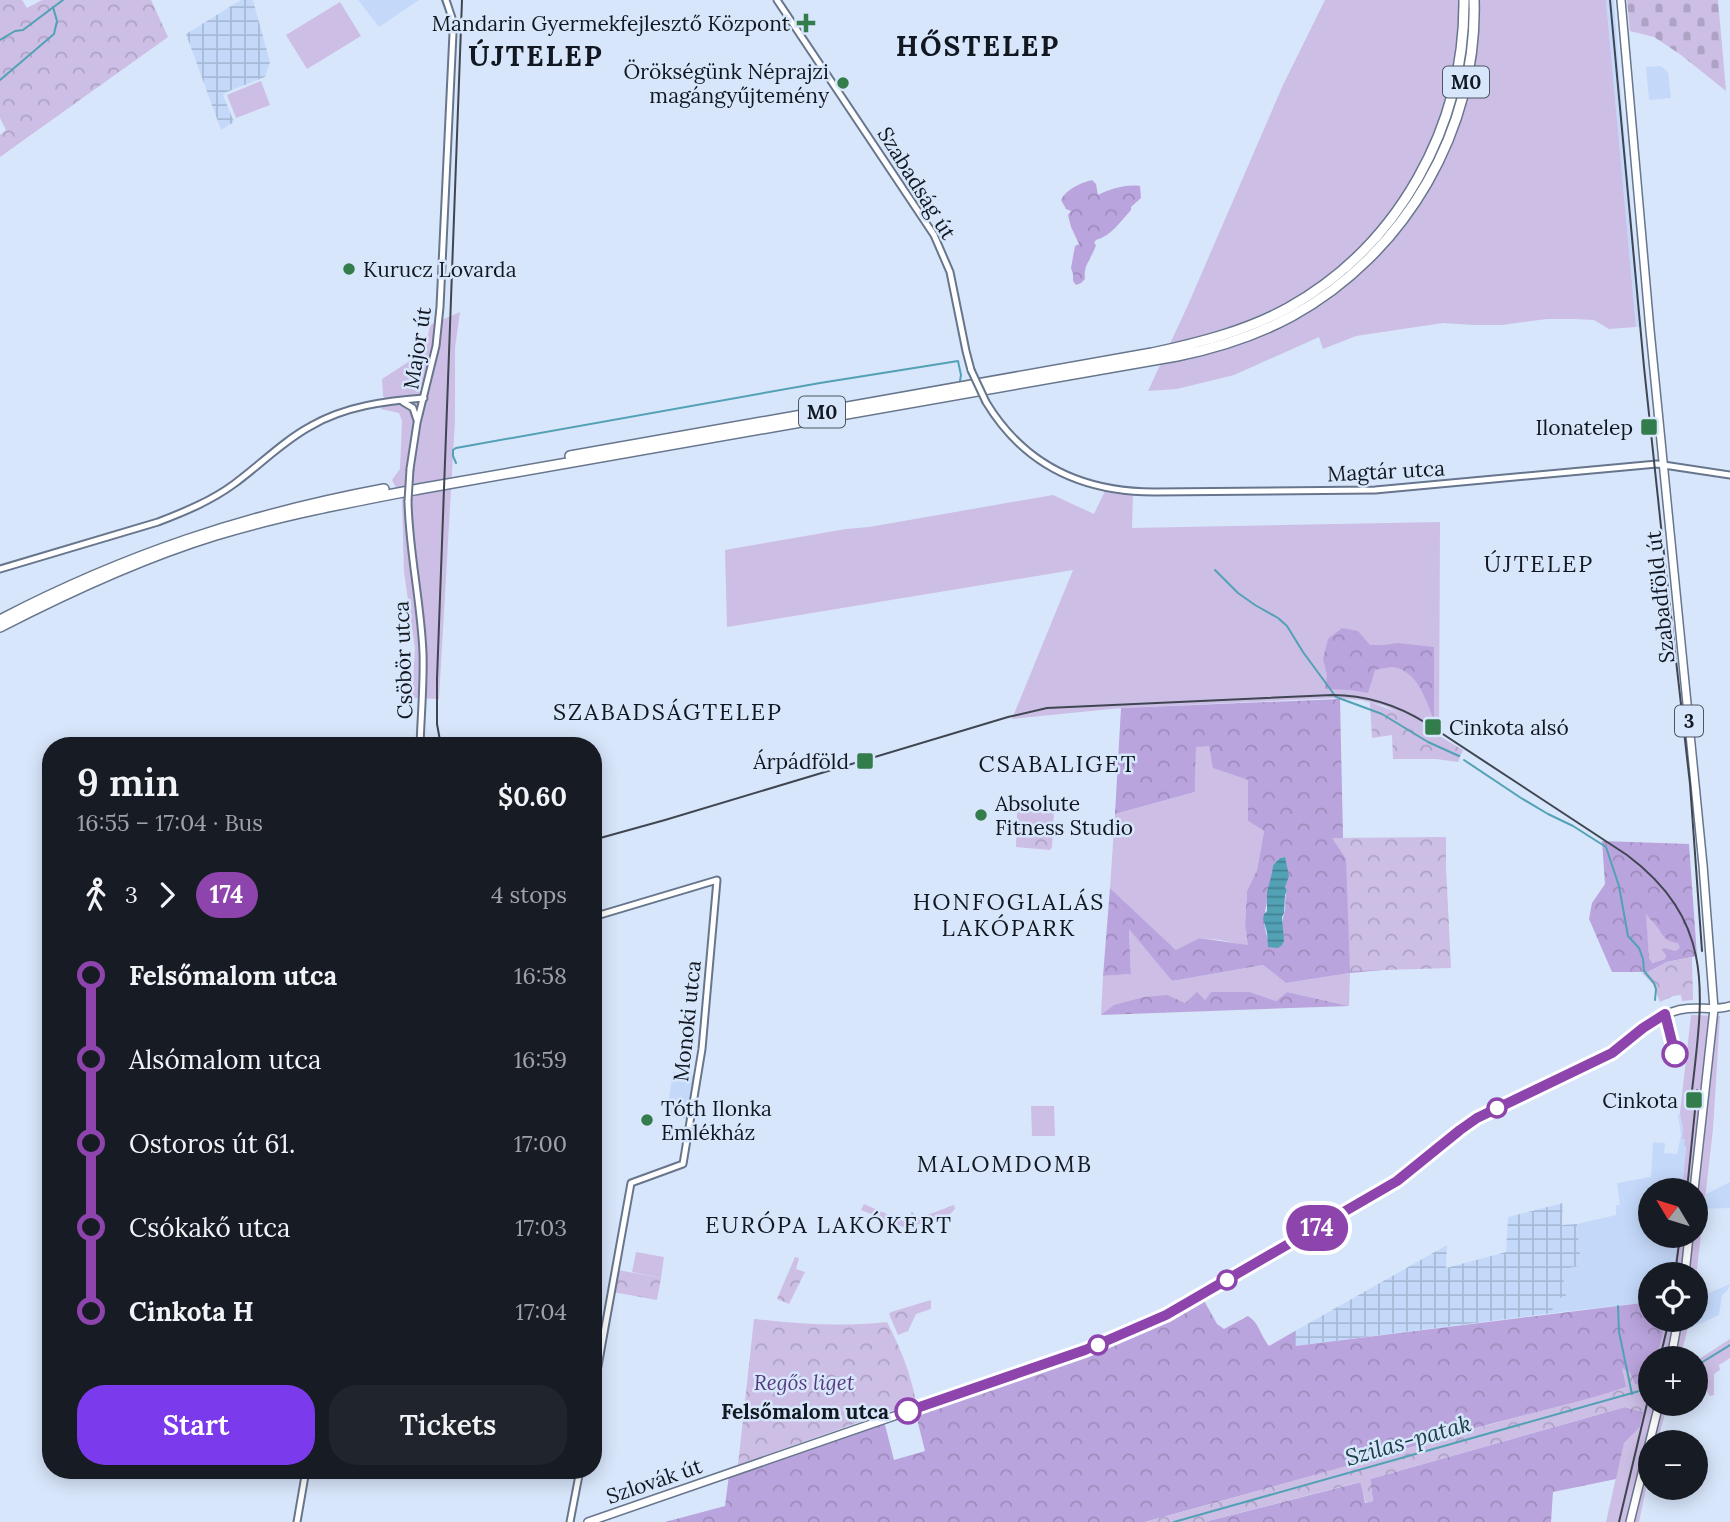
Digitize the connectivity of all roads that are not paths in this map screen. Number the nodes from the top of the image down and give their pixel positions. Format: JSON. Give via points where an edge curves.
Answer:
{"nodes":[{"id":1,"x":446,"y":0,"type":"edge"},
{"id":2,"x":777,"y":0,"type":"edge"},
{"id":3,"x":1464,"y":0,"type":"edge"},
{"id":4,"x":1474,"y":0,"type":"edge"},
{"id":5,"x":1621,"y":0,"type":"edge"},
{"id":6,"x":424,"y":398,"type":"junction"},
{"id":7,"x":400,"y":401,"type":"junction"},
{"id":8,"x":986,"y":402,"type":"joint"},
{"id":9,"x":417,"y":424,"type":"junction"},
{"id":10,"x":1664,"y":465,"type":"junction"},
{"id":11,"x":1730,"y":475,"type":"edge"},
{"id":12,"x":0,"y":569,"type":"edge"},
{"id":13,"x":415,"y":574,"type":"joint"},
{"id":14,"x":0,"y":620,"type":"edge"},
{"id":15,"x":0,"y":627,"type":"edge"},
{"id":16,"x":420,"y":737,"type":"edge"},
{"id":17,"x":602,"y":914,"type":"edge"},
{"id":18,"x":1730,"y":1006,"type":"edge"},
{"id":19,"x":1714,"y":1009,"type":"junction"},
{"id":20,"x":1695,"y":1178,"type":"edge"},
{"id":21,"x":602,"y":1344,"type":"edge"},
{"id":22,"x":1657,"y":1416,"type":"edge"},
{"id":23,"x":304,"y":1479,"type":"edge"},
{"id":24,"x":578,"y":1479,"type":"edge"},
{"id":25,"x":297,"y":1522,"type":"edge"},
{"id":26,"x":570,"y":1522,"type":"edge"},
{"id":27,"x":588,"y":1522,"type":"edge"},
{"id":28,"x":1630,"y":1522,"type":"edge"}],
"edges":[{"from":1,"to":6,"type":"street","name":"Major út","via":[[453,33],[440,307]]},
{"from":2,"to":8,"type":"street","name":"Szabadság út","bridge":true,"via":[[934,235],[950,272],[971,370]]},
{"from":3,"to":14,"type":"highway","number":"M0","via":[[1452,98],[1434,149],[1410,194],[1348,265],[1303,299],[1256,323],[1152,353],[294,508],[151,551]]},
{"from":4,"to":15,"type":"highway","number":"M0","via":[[1472,47],[1462,100],[1422,194],[1349,277],[1302,310],[1262,330],[1177,356],[294,514],[143,561]]},
{"from":5,"to":10,"type":"main road","name":"Szabadföld út","number":"3"},
{"from":6,"to":7,"type":"street"},
{"from":6,"to":9,"type":"street","name":"Major út"},
{"from":7,"to":9,"type":"street","via":[[413,408]]},
{"from":7,"to":12,"type":"street","via":[[346,411],[312,425],[233,484],[181,513]]},
{"from":8,"to":10,"type":"street","name":"Magtár utca","via":[[1008,434],[1037,459],[1075,479],[1139,492],[1362,490]]},
{"from":9,"to":13,"type":"street","name":"Major út","bridge":true,"via":[[408,501]]},
{"from":10,"to":11,"type":"street","name":"Magtár utca"},
{"from":10,"to":19,"type":"main road","name":"Szabadföld út","number":"3"},
{"from":13,"to":16,"type":"street","name":"Csöbör utca","via":[[423,654]]},
{"from":17,"to":21,"type":"street","name":"Monoki utca","via":[[716,880],[702,1049],[683,1164],[631,1183]]},
{"from":18,"to":19,"type":"main road","name":"Szlovák út"},
{"from":19,"to":20,"type":"main road","name":"Szabadföld út","number":"3"},
{"from":19,"to":27,"type":"main road","name":"Szlovák út","via":[[1697,1007],[1665,1014],[1606,1057],[1477,1118],[1397,1181],[1145,1325],[1085,1350]]},
{"from":22,"to":28,"type":"main road"},
{"from":23,"to":25,"type":"street"},
{"from":24,"to":26,"type":"street"}]}
